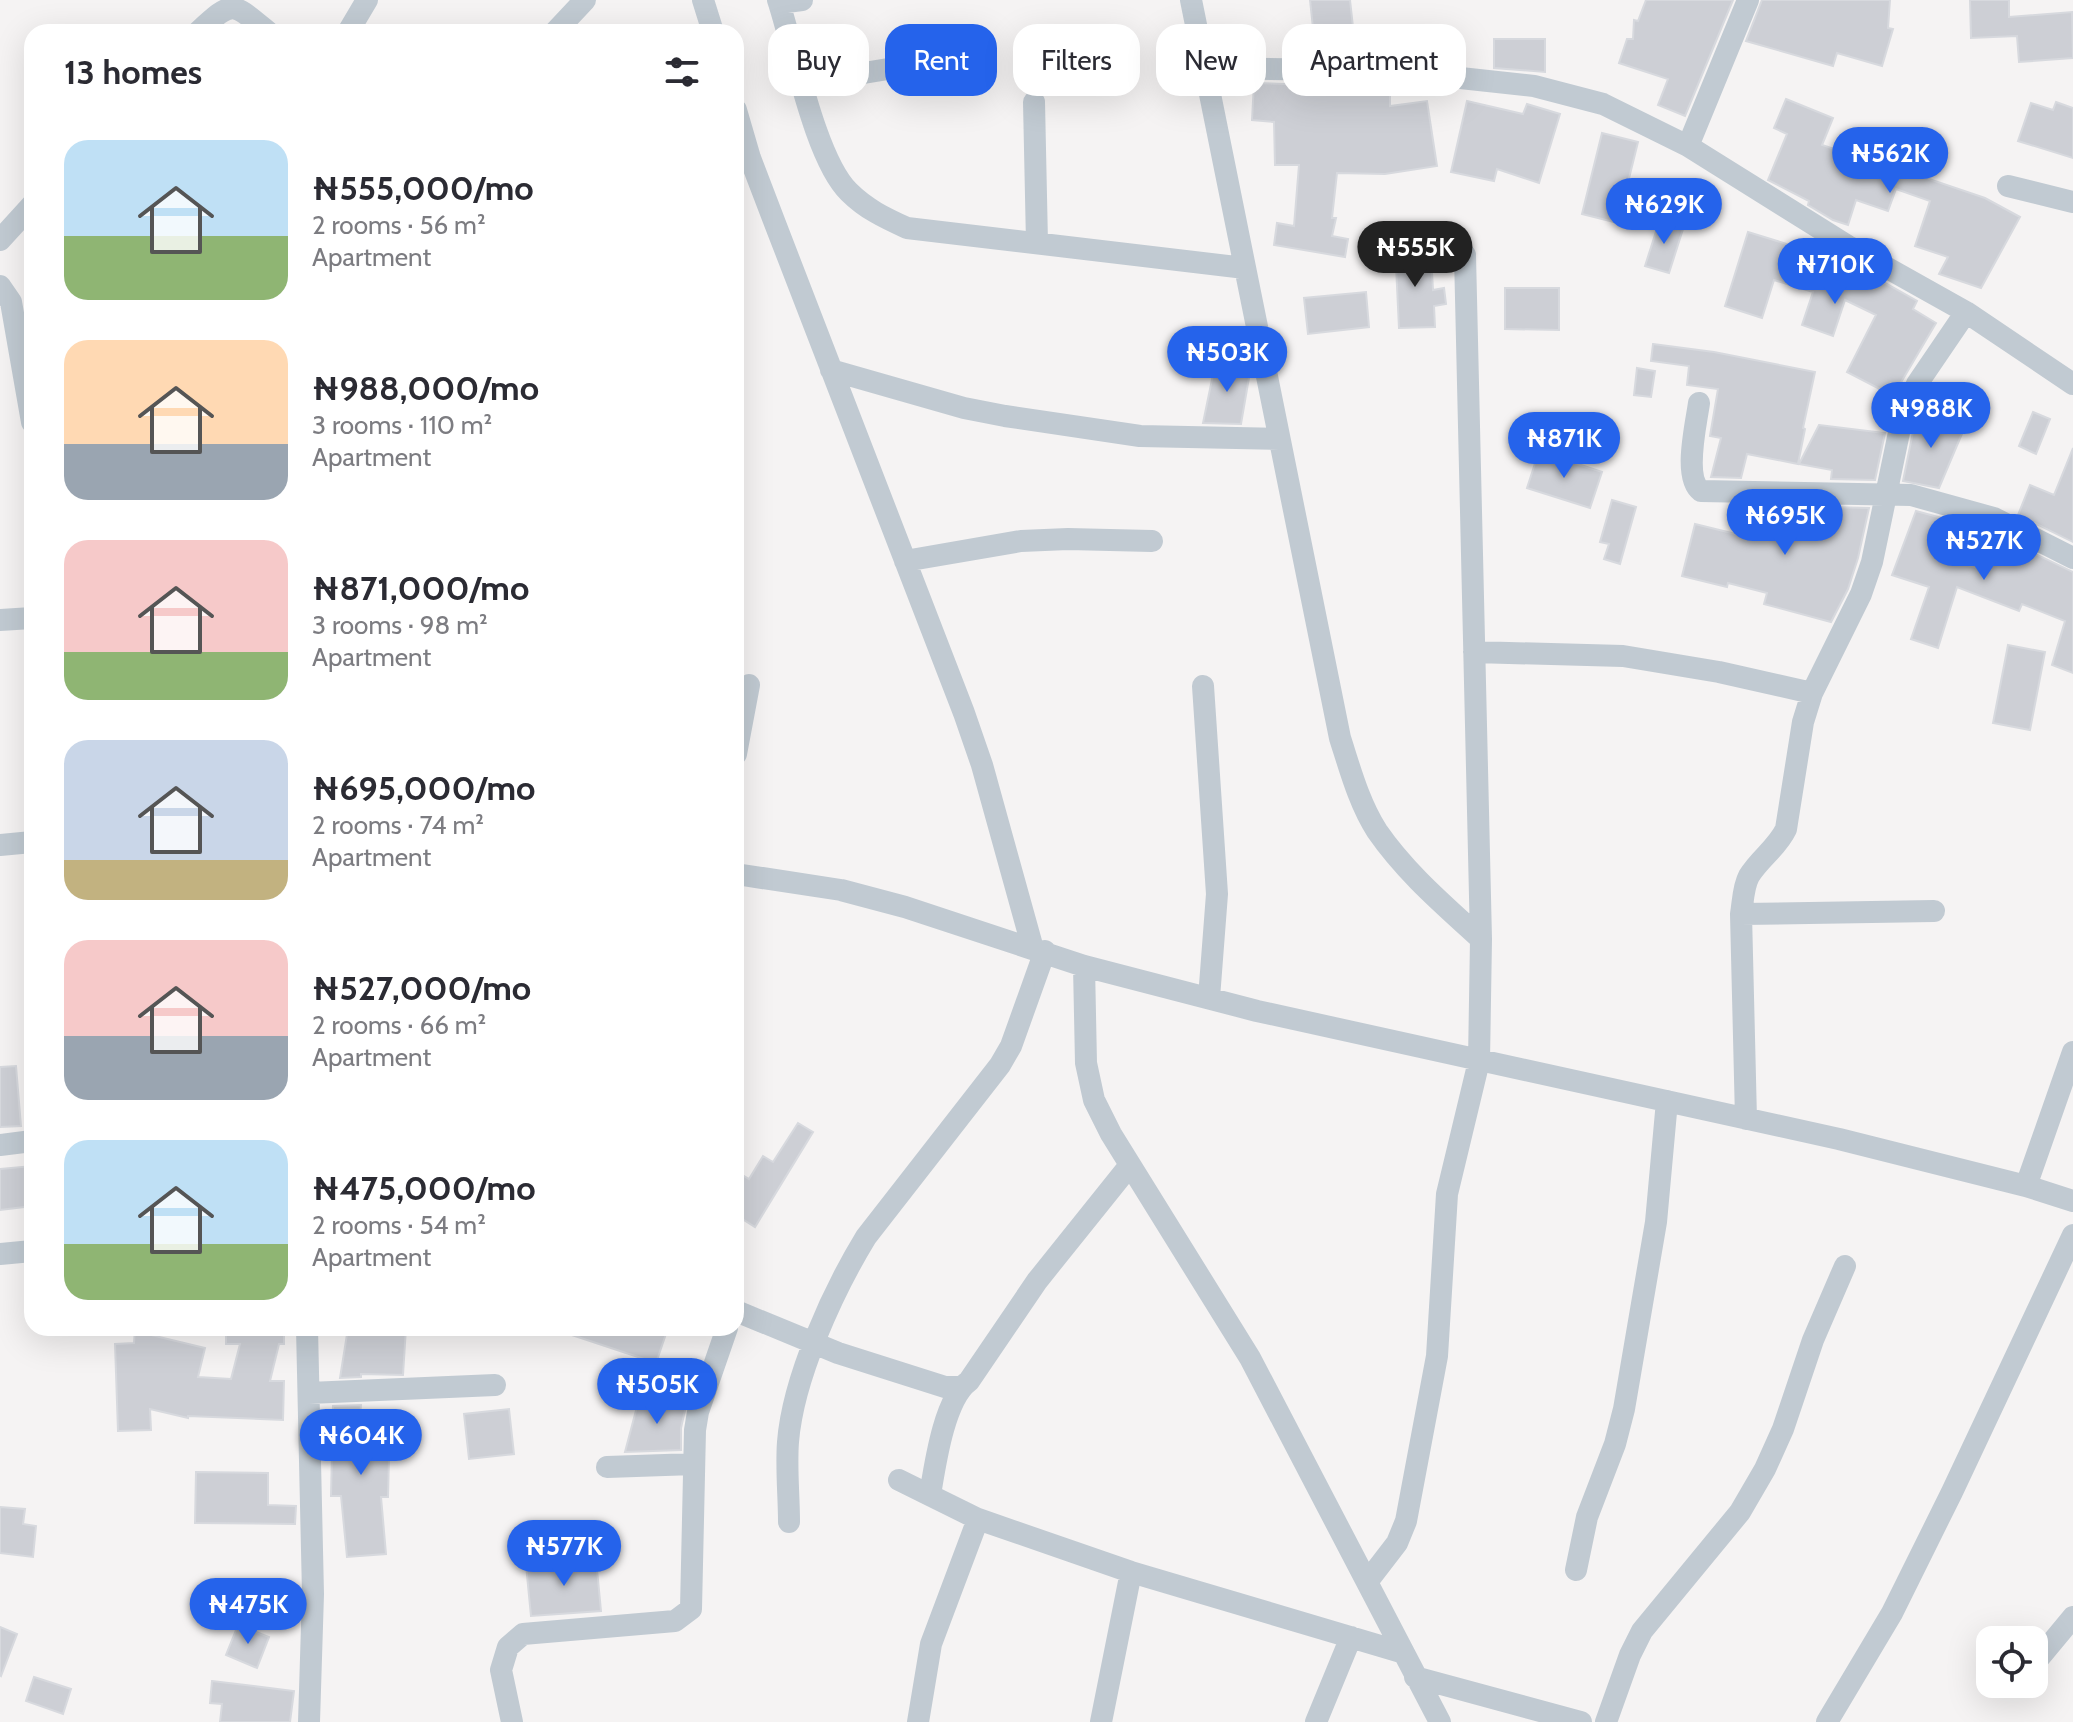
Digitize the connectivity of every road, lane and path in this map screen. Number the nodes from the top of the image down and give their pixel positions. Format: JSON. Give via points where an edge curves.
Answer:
{"nodes":[{"id":1,"x":367,"y":0,"type":"edge"},
{"id":2,"x":585,"y":0,"type":"edge"},
{"id":3,"x":703,"y":0,"type":"edge"},
{"id":4,"x":802,"y":0,"type":"edge"},
{"id":5,"x":1191,"y":0,"type":"edge"},
{"id":6,"x":1748,"y":0,"type":"edge"},
{"id":7,"x":779,"y":2,"type":"edge"},
{"id":8,"x":206,"y":24,"type":"edge"},
{"id":9,"x":259,"y":24,"type":"edge"},
{"id":10,"x":353,"y":24,"type":"edge"},
{"id":11,"x":562,"y":24,"type":"edge"},
{"id":12,"x":710,"y":24,"type":"edge"},
{"id":13,"x":786,"y":24,"type":"edge"},
{"id":14,"x":1195,"y":24,"type":"edge"},
{"id":15,"x":1266,"y":69,"type":"edge"},
{"id":16,"x":807,"y":96,"type":"edge"},
{"id":17,"x":1209,"y":96,"type":"edge"},
{"id":18,"x":1034,"y":102,"type":"dead end"},
{"id":19,"x":1688,"y":146,"type":"junction"},
{"id":20,"x":744,"y":166,"type":"edge"},
{"id":21,"x":2008,"y":186,"type":"dead end"},
{"id":22,"x":2073,"y":202,"type":"edge"},
{"id":23,"x":24,"y":214,"type":"edge"},
{"id":24,"x":0,"y":240,"type":"edge"},
{"id":25,"x":1037,"y":243,"type":"junction"},
{"id":26,"x":1465,"y":255,"type":"dead end"},
{"id":27,"x":1245,"y":268,"type":"junction"},
{"id":28,"x":0,"y":286,"type":"edge"},
{"id":29,"x":1966,"y":312,"type":"junction"},
{"id":30,"x":8,"y":331,"type":"edge"},
{"id":31,"x":831,"y":370,"type":"junction"},
{"id":32,"x":2073,"y":384,"type":"edge"},
{"id":33,"x":24,"y":392,"type":"edge"},
{"id":34,"x":1699,"y":403,"type":"dead end"},
{"id":35,"x":1279,"y":439,"type":"junction"},
{"id":36,"x":1885,"y":493,"type":"junction"},
{"id":37,"x":1152,"y":541,"type":"dead end"},
{"id":38,"x":2073,"y":558,"type":"edge"},
{"id":39,"x":905,"y":561,"type":"junction"},
{"id":40,"x":24,"y":618,"type":"edge"},
{"id":41,"x":0,"y":620,"type":"edge"},
{"id":42,"x":1474,"y":652,"type":"junction"},
{"id":43,"x":749,"y":685,"type":"dead end"},
{"id":44,"x":1203,"y":686,"type":"dead end"},
{"id":45,"x":1812,"y":693,"type":"junction"},
{"id":46,"x":744,"y":712,"type":"edge"},
{"id":47,"x":24,"y":843,"type":"edge"},
{"id":48,"x":0,"y":845,"type":"edge"},
{"id":49,"x":744,"y":875,"type":"edge"},
{"id":50,"x":1934,"y":911,"type":"dead end"},
{"id":51,"x":1741,"y":914,"type":"junction"},
{"id":52,"x":1481,"y":939,"type":"junction"},
{"id":53,"x":1039,"y":950,"type":"junction"},
{"id":54,"x":1084,"y":966,"type":"junction"},
{"id":55,"x":1209,"y":998,"type":"junction"},
{"id":56,"x":2073,"y":1052,"type":"edge"},
{"id":57,"x":1479,"y":1061,"type":"junction"},
{"id":58,"x":1667,"y":1101,"type":"junction"},
{"id":59,"x":1746,"y":1119,"type":"junction"},
{"id":60,"x":24,"y":1142,"type":"edge"},
{"id":61,"x":0,"y":1145,"type":"edge"},
{"id":62,"x":1130,"y":1165,"type":"junction"},
{"id":63,"x":2026,"y":1186,"type":"junction"},
{"id":64,"x":2073,"y":1201,"type":"edge"},
{"id":65,"x":2073,"y":1235,"type":"edge"},
{"id":66,"x":24,"y":1252,"type":"edge"},
{"id":67,"x":0,"y":1254,"type":"edge"},
{"id":68,"x":1845,"y":1266,"type":"dead end"},
{"id":69,"x":744,"y":1314,"type":"edge"},
{"id":70,"x":307,"y":1336,"type":"edge"},
{"id":71,"x":724,"y":1336,"type":"edge"},
{"id":72,"x":814,"y":1343,"type":"junction"},
{"id":73,"x":495,"y":1385,"type":"dead end"},
{"id":74,"x":960,"y":1387,"type":"junction"},
{"id":75,"x":309,"y":1393,"type":"junction"},
{"id":76,"x":694,"y":1464,"type":"junction"},
{"id":77,"x":607,"y":1467,"type":"dead end"},
{"id":78,"x":899,"y":1480,"type":"dead end"},
{"id":79,"x":930,"y":1495,"type":"junction"},
{"id":80,"x":978,"y":1519,"type":"junction"},
{"id":81,"x":789,"y":1522,"type":"dead end"},
{"id":82,"x":1576,"y":1570,"type":"dead end"},
{"id":83,"x":1131,"y":1572,"type":"junction"},
{"id":84,"x":1367,"y":1582,"type":"junction"},
{"id":85,"x":2073,"y":1617,"type":"edge"},
{"id":86,"x":1351,"y":1637,"type":"junction"},
{"id":87,"x":2048,"y":1647,"type":"edge"},
{"id":88,"x":1404,"y":1653,"type":"junction"},
{"id":89,"x":1415,"y":1677,"type":"junction"},
{"id":90,"x":309,"y":1722,"type":"edge"},
{"id":91,"x":512,"y":1722,"type":"edge"},
{"id":92,"x":918,"y":1722,"type":"edge"},
{"id":93,"x":1101,"y":1722,"type":"edge"},
{"id":94,"x":1316,"y":1722,"type":"edge"},
{"id":95,"x":1440,"y":1722,"type":"edge"},
{"id":96,"x":1581,"y":1722,"type":"edge"},
{"id":97,"x":1606,"y":1722,"type":"edge"},
{"id":98,"x":1827,"y":1722,"type":"edge"}],
"edges":[{"from":1,"to":10,"type":"street"},
{"from":2,"to":11,"type":"street"},
{"from":3,"to":12,"type":"street"},
{"from":4,"to":7,"type":"street"},
{"from":5,"to":14,"type":"street"},
{"from":6,"to":19,"type":"street"},
{"from":7,"to":13,"type":"street"},
{"from":8,"to":9,"type":"street","via":[[230,5]]},
{"from":15,"to":19,"type":"street","via":[[1396,71],[1534,86],[1603,104]]},
{"from":16,"to":25,"type":"street","via":[[824,154],[847,190],[873,213],[907,228]]},
{"from":17,"to":27,"type":"street"},
{"from":18,"to":25,"type":"street"},
{"from":19,"to":29,"type":"street"},
{"from":20,"to":31,"type":"street"},
{"from":21,"to":22,"type":"street"},
{"from":23,"to":24,"type":"street"},
{"from":25,"to":27,"type":"street"},
{"from":26,"to":42,"type":"street"},
{"from":27,"to":35,"type":"street"},
{"from":28,"to":30,"type":"street","via":[[11,302]]},
{"from":29,"to":32,"type":"street"},
{"from":29,"to":36,"type":"street","via":[[1917,384],[1901,423]]},
{"from":30,"to":33,"type":"street"},
{"from":31,"to":35,"type":"street","via":[[1005,416],[1140,436]]},
{"from":31,"to":39,"type":"street"},
{"from":34,"to":36,"type":"street","via":[[1691,474],[1701,491]]},
{"from":35,"to":52,"type":"street","via":[[1340,738],[1357,791],[1376,829],[1416,879]]},
{"from":36,"to":38,"type":"street","via":[[1994,518]]},
{"from":36,"to":45,"type":"street","via":[[1861,594]]},
{"from":37,"to":39,"type":"street","via":[[1021,541]]},
{"from":39,"to":53,"type":"street","via":[[982,765]]},
{"from":40,"to":41,"type":"street"},
{"from":42,"to":45,"type":"street","via":[[1623,656]]},
{"from":42,"to":52,"type":"street"},
{"from":43,"to":46,"type":"street"},
{"from":44,"to":55,"type":"street","via":[[1217,894]]},
{"from":45,"to":51,"type":"street","via":[[1786,829],[1748,878]]},
{"from":47,"to":48,"type":"street"},
{"from":49,"to":53,"type":"street","via":[[841,890]]},
{"from":50,"to":51,"type":"street"},
{"from":51,"to":59,"type":"street"},
{"from":52,"to":57,"type":"street"},
{"from":53,"to":54,"type":"street"},
{"from":53,"to":72,"type":"street","via":[[1011,1046],[866,1237]]},
{"from":54,"to":55,"type":"street"},
{"from":54,"to":62,"type":"street","via":[[1086,1063],[1094,1100]]},
{"from":55,"to":57,"type":"street"},
{"from":56,"to":63,"type":"street"},
{"from":57,"to":58,"type":"street"},
{"from":57,"to":84,"type":"street","via":[[1447,1194],[1437,1356],[1406,1521],[1397,1543]]},
{"from":58,"to":59,"type":"street"},
{"from":58,"to":82,"type":"street","via":[[1656,1222],[1624,1409],[1584,1526]]},
{"from":59,"to":63,"type":"street"},
{"from":60,"to":61,"type":"street"},
{"from":62,"to":74,"type":"street"},
{"from":62,"to":84,"type":"street","via":[[1250,1358]]},
{"from":63,"to":64,"type":"street"},
{"from":65,"to":98,"type":"street","via":[[1892,1613]]},
{"from":66,"to":67,"type":"street"},
{"from":68,"to":97,"type":"street","via":[[1760,1480],[1642,1631]]},
{"from":69,"to":72,"type":"street"},
{"from":70,"to":75,"type":"street"},
{"from":71,"to":76,"type":"street","via":[[698,1412]]},
{"from":72,"to":74,"type":"street","via":[[945,1387]]},
{"from":72,"to":81,"type":"street","via":[[788,1444]]},
{"from":73,"to":75,"type":"street"},
{"from":74,"to":79,"type":"street","via":[[939,1440]]},
{"from":75,"to":90,"type":"street"},
{"from":76,"to":77,"type":"street"},
{"from":76,"to":91,"type":"street","via":[[691,1609],[675,1621],[523,1634],[508,1647],[501,1670]]},
{"from":78,"to":79,"type":"street"},
{"from":79,"to":80,"type":"street"},
{"from":80,"to":83,"type":"street"},
{"from":80,"to":92,"type":"street","via":[[931,1644]]},
{"from":83,"to":86,"type":"street"},
{"from":83,"to":93,"type":"street"},
{"from":84,"to":88,"type":"street"},
{"from":85,"to":87,"type":"street"},
{"from":86,"to":88,"type":"street"},
{"from":86,"to":94,"type":"street"},
{"from":88,"to":89,"type":"street"},
{"from":89,"to":95,"type":"street"},
{"from":89,"to":96,"type":"street"}]}
